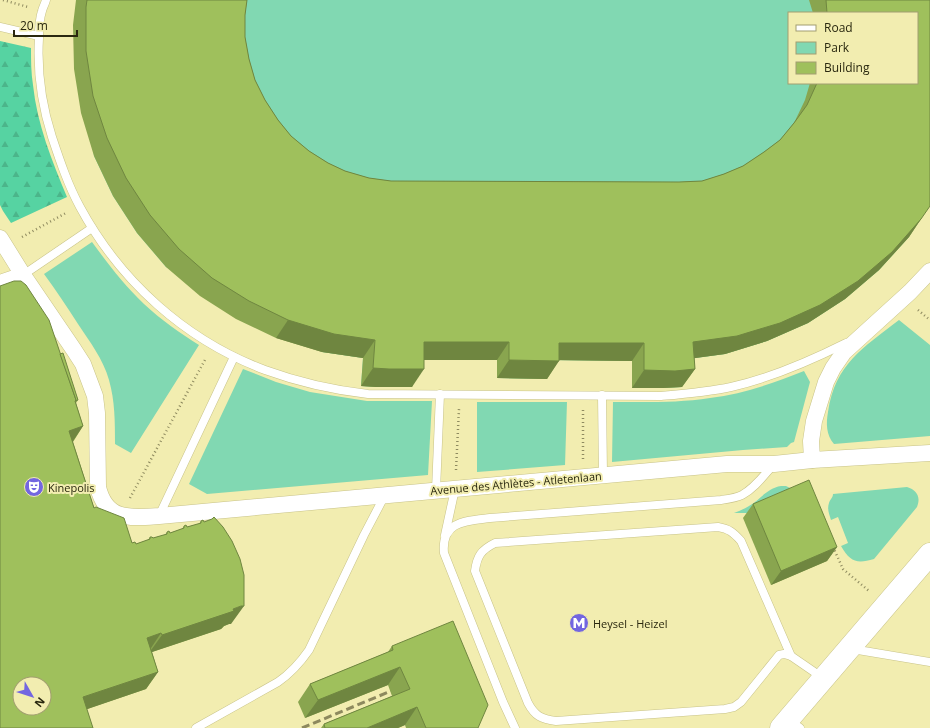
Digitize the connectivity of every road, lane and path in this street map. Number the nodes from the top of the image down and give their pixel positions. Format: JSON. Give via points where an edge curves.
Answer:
{"nodes":[{"id":1,"x":3,"y":0,"type":"edge"},
{"id":2,"x":46,"y":0,"type":"edge"},
{"id":3,"x":42,"y":10,"type":"junction"},
{"id":4,"x":0,"y":27,"type":"edge"},
{"id":5,"x":39,"y":36,"type":"junction"},
{"id":6,"x":79,"y":206,"type":"junction"},
{"id":7,"x":92,"y":228,"type":"junction"},
{"id":8,"x":0,"y":238,"type":"edge"},
{"id":9,"x":18,"y":239,"type":"dead end"},
{"id":10,"x":23,"y":275,"type":"junction"},
{"id":11,"x":928,"y":277,"type":"edge"},
{"id":12,"x":0,"y":283,"type":"edge"},
{"id":13,"x":863,"y":334,"type":"junction"},
{"id":14,"x":213,"y":345,"type":"junction"},
{"id":15,"x":234,"y":357,"type":"junction"},
{"id":16,"x":440,"y":394,"type":"junction"},
{"id":17,"x":459,"y":395,"type":"junction"},
{"id":18,"x":583,"y":395,"type":"junction"},
{"id":19,"x":602,"y":395,"type":"junction"},
{"id":20,"x":930,"y":453,"type":"edge"},
{"id":21,"x":812,"y":460,"type":"junction"},
{"id":22,"x":774,"y":464,"type":"junction"},
{"id":23,"x":583,"y":466,"type":"dead end"},
{"id":24,"x":602,"y":475,"type":"junction"},
{"id":25,"x":455,"y":482,"type":"junction"},
{"id":26,"x":436,"y":490,"type":"junction"},
{"id":27,"x":385,"y":495,"type":"junction"},
{"id":28,"x":129,"y":500,"type":"dead end"},
{"id":29,"x":159,"y":516,"type":"junction"},
{"id":30,"x":444,"y":541,"type":"junction"},
{"id":31,"x":831,"y":543,"type":"edge"},
{"id":32,"x":930,"y":554,"type":"edge"},
{"id":33,"x":869,"y":591,"type":"dead end"},
{"id":34,"x":849,"y":648,"type":"junction"},
{"id":35,"x":791,"y":656,"type":"junction"},
{"id":36,"x":930,"y":662,"type":"edge"},
{"id":37,"x":823,"y":679,"type":"junction"},
{"id":38,"x":790,"y":725,"type":"edge"},
{"id":39,"x":196,"y":728,"type":"edge"},
{"id":40,"x":515,"y":728,"type":"edge"}],
"edges":[{"from":1,"to":3,"type":"path"},
{"from":2,"to":3,"type":"lane"},
{"from":3,"to":5,"type":"lane"},
{"from":4,"to":5,"type":"lane"},
{"from":5,"to":6,"type":"lane","via":[[39,68],[47,121]]},
{"from":6,"to":7,"type":"lane"},
{"from":6,"to":9,"type":"path"},
{"from":7,"to":10,"type":"lane"},
{"from":7,"to":14,"type":"lane","via":[[132,281],[148,297],[182,325]]},
{"from":8,"to":10,"type":"street"},
{"from":10,"to":12,"type":"street"},
{"from":10,"to":29,"type":"street","name":"Avenue des Athlètes - Atletenlaan","via":[[83,364],[90,380],[97,413],[98,487],[102,500],[117,514],[124,516]]},
{"from":11,"to":13,"type":"street"},
{"from":13,"to":19,"type":"lane","via":[[801,364],[731,387],[661,396]]},
{"from":13,"to":21,"type":"street","via":[[844,352],[826,382],[814,421]]},
{"from":14,"to":15,"type":"lane"},
{"from":14,"to":28,"type":"path"},
{"from":15,"to":16,"type":"lane","via":[[288,378],[333,389],[368,394]]},
{"from":15,"to":29,"type":"lane"},
{"from":16,"to":17,"type":"lane"},
{"from":16,"to":26,"type":"lane"},
{"from":17,"to":18,"type":"lane"},
{"from":17,"to":25,"type":"path"},
{"from":18,"to":19,"type":"lane"},
{"from":18,"to":23,"type":"path"},
{"from":19,"to":24,"type":"lane"},
{"from":20,"to":21,"type":"street","name":"Avenue des Athlètes - Atletenlaan"},
{"from":21,"to":22,"type":"street","name":"Avenue des Athlètes - Atletenlaan"},
{"from":22,"to":24,"type":"street","name":"Avenue des Athlètes - Atletenlaan","via":[[727,464]]},
{"from":22,"to":30,"type":"lane","via":[[749,490],[731,499],[468,521],[454,526]]},
{"from":24,"to":25,"type":"street","name":"Avenue des Athlètes - Atletenlaan"},
{"from":25,"to":26,"type":"street","name":"Avenue des Athlètes - Atletenlaan"},
{"from":25,"to":30,"type":"lane"},
{"from":26,"to":27,"type":"street","name":"Avenue des Athlètes - Atletenlaan"},
{"from":27,"to":29,"type":"street","name":"Avenue des Athlètes - Atletenlaan"},
{"from":27,"to":39,"type":"lane","via":[[309,650],[297,667],[278,682]]},
{"from":30,"to":40,"type":"lane","via":[[444,553]]},
{"from":31,"to":33,"type":"path","via":[[843,569]]},
{"from":32,"to":34,"type":"street"},
{"from":34,"to":36,"type":"lane"},
{"from":34,"to":37,"type":"street"},
{"from":35,"to":35,"type":"lane","via":[[741,541],[727,529],[718,527],[496,543],[487,547],[476,562],[475,572],[528,703],[532,711],[547,720],[734,707],[741,702],[778,655]]},
{"from":35,"to":37,"type":"lane"},
{"from":37,"to":38,"type":"street"}]}
